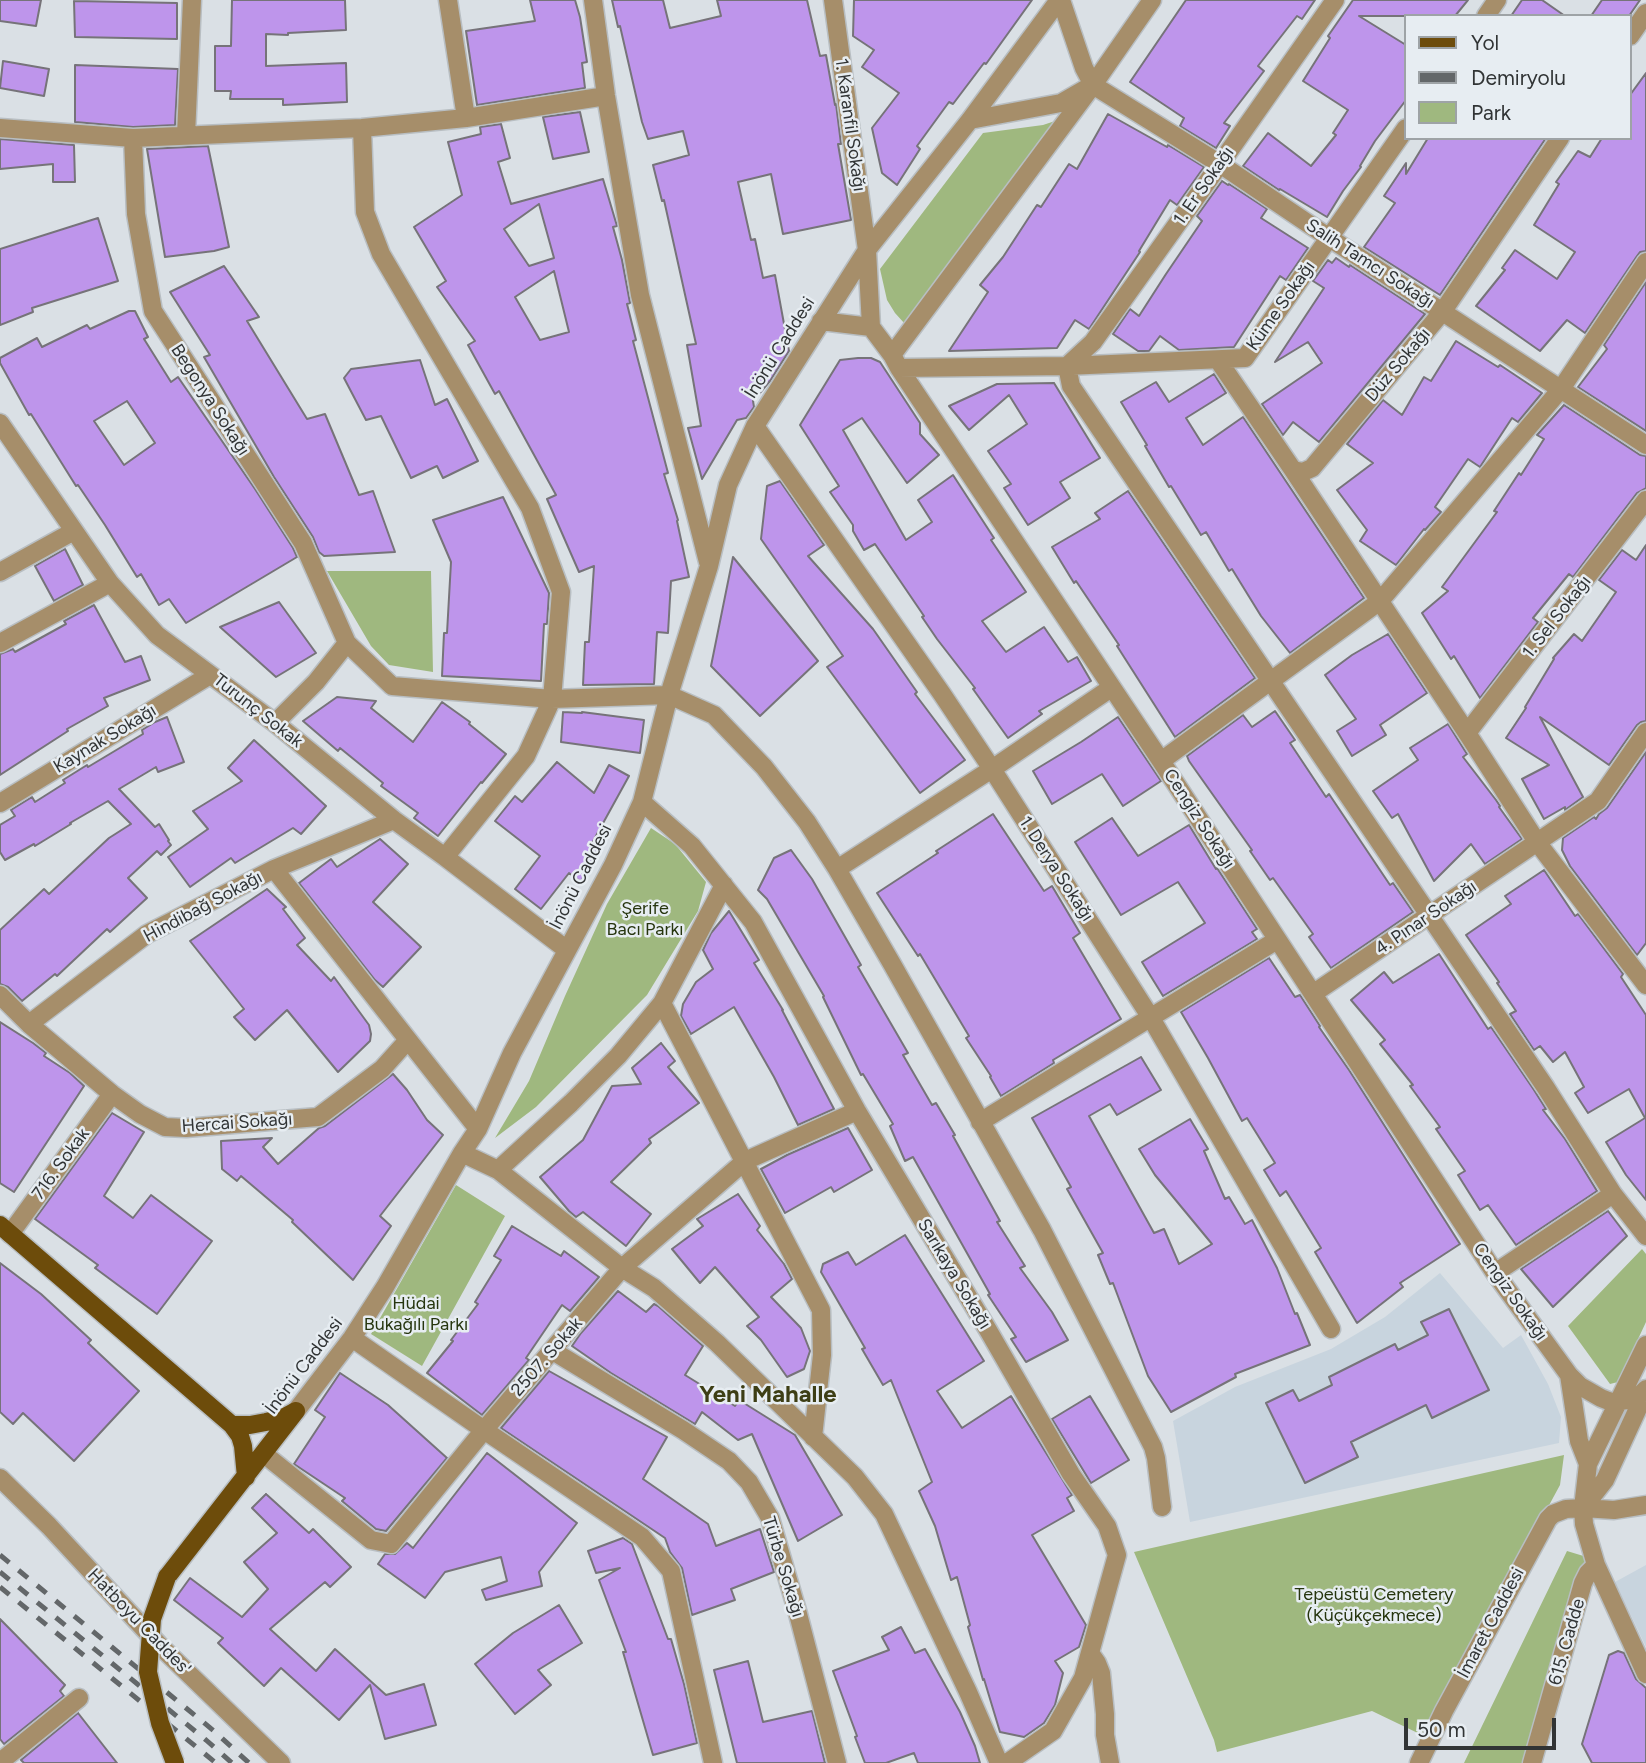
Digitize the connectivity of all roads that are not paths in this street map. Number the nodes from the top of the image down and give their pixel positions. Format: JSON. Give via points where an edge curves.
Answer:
{"nodes":[{"id":1,"x":192,"y":0,"type":"edge"},
{"id":2,"x":448,"y":0,"type":"edge"},
{"id":3,"x":593,"y":0,"type":"edge"},
{"id":4,"x":832,"y":0,"type":"edge"},
{"id":5,"x":1060,"y":0,"type":"edge"},
{"id":6,"x":1152,"y":0,"type":"edge"},
{"id":7,"x":1335,"y":0,"type":"edge"},
{"id":8,"x":1646,"y":13,"type":"edge"},
{"id":9,"x":1632,"y":33,"type":"edge"},
{"id":10,"x":1093,"y":85,"type":"junction"},
{"id":11,"x":606,"y":96,"type":"junction"},
{"id":12,"x":466,"y":118,"type":"junction"},
{"id":13,"x":971,"y":120,"type":"junction"},
{"id":14,"x":0,"y":128,"type":"edge"},
{"id":15,"x":362,"y":128,"type":"junction"},
{"id":16,"x":1404,"y":131,"type":"edge"},
{"id":17,"x":186,"y":135,"type":"junction"},
{"id":18,"x":132,"y":138,"type":"junction"},
{"id":19,"x":1559,"y":140,"type":"edge"},
{"id":20,"x":1220,"y":164,"type":"junction"},
{"id":21,"x":1328,"y":237,"type":"junction"},
{"id":22,"x":867,"y":250,"type":"junction"},
{"id":23,"x":1646,"y":262,"type":"edge"},
{"id":24,"x":1443,"y":311,"type":"junction"},
{"id":25,"x":821,"y":321,"type":"junction"},
{"id":26,"x":871,"y":327,"type":"junction"},
{"id":27,"x":1218,"y":360,"type":"junction"},
{"id":28,"x":895,"y":362,"type":"junction"},
{"id":29,"x":1067,"y":366,"type":"junction"},
{"id":30,"x":1561,"y":389,"type":"junction"},
{"id":31,"x":0,"y":423,"type":"edge"},
{"id":32,"x":755,"y":426,"type":"junction"},
{"id":33,"x":1646,"y":445,"type":"edge"},
{"id":34,"x":1293,"y":470,"type":"junction"},
{"id":35,"x":1646,"y":500,"type":"edge"},
{"id":36,"x":74,"y":531,"type":"junction"},
{"id":37,"x":709,"y":566,"type":"junction"},
{"id":38,"x":0,"y":572,"type":"edge"},
{"id":39,"x":110,"y":583,"type":"junction"},
{"id":40,"x":1380,"y":601,"type":"junction"},
{"id":41,"x":0,"y":643,"type":"edge"},
{"id":42,"x":347,"y":643,"type":"junction"},
{"id":43,"x":211,"y":675,"type":"junction"},
{"id":44,"x":1270,"y":681,"type":"junction"},
{"id":45,"x":1111,"y":688,"type":"junction"},
{"id":46,"x":669,"y":695,"type":"junction"},
{"id":47,"x":552,"y":698,"type":"junction"},
{"id":48,"x":275,"y":723,"type":"junction"},
{"id":49,"x":1646,"y":732,"type":"edge"},
{"id":50,"x":1467,"y":733,"type":"junction"},
{"id":51,"x":1161,"y":761,"type":"junction"},
{"id":52,"x":992,"y":769,"type":"junction"},
{"id":53,"x":0,"y":803,"type":"edge"},
{"id":54,"x":642,"y":803,"type":"junction"},
{"id":55,"x":394,"y":820,"type":"junction"},
{"id":56,"x":1537,"y":842,"type":"junction"},
{"id":57,"x":445,"y":857,"type":"junction"},
{"id":58,"x":274,"y":869,"type":"junction"},
{"id":59,"x":837,"y":869,"type":"junction"},
{"id":60,"x":724,"y":885,"type":"junction"},
{"id":61,"x":1429,"y":916,"type":"junction"},
{"id":62,"x":1277,"y":940,"type":"junction"},
{"id":63,"x":567,"y":950,"type":"junction"},
{"id":64,"x":1641,"y":962,"type":"edge"},
{"id":65,"x":1646,"y":985,"type":"edge"},
{"id":66,"x":1314,"y":993,"type":"junction"},
{"id":67,"x":0,"y":995,"type":"edge"},
{"id":68,"x":662,"y":1003,"type":"junction"},
{"id":69,"x":1151,"y":1018,"type":"junction"},
{"id":70,"x":29,"y":1024,"type":"junction"},
{"id":71,"x":408,"y":1040,"type":"junction"},
{"id":72,"x":112,"y":1094,"type":"junction"},
{"id":73,"x":857,"y":1111,"type":"junction"},
{"id":74,"x":981,"y":1122,"type":"junction"},
{"id":75,"x":478,"y":1129,"type":"junction"},
{"id":76,"x":463,"y":1153,"type":"junction"},
{"id":77,"x":744,"y":1161,"type":"junction"},
{"id":78,"x":498,"y":1170,"type":"junction"},
{"id":79,"x":1613,"y":1194,"type":"junction"},
{"id":80,"x":5,"y":1230,"type":"edge"},
{"id":81,"x":1646,"y":1236,"type":"edge"},
{"id":82,"x":622,"y":1268,"type":"junction"},
{"id":83,"x":1495,"y":1273,"type":"junction"},
{"id":84,"x":1331,"y":1329,"type":"dead end"},
{"id":85,"x":352,"y":1338,"type":"junction"},
{"id":86,"x":1646,"y":1345,"type":"edge"},
{"id":87,"x":553,"y":1351,"type":"junction"},
{"id":88,"x":1569,"y":1375,"type":"junction"},
{"id":89,"x":1646,"y":1390,"type":"edge"},
{"id":90,"x":1618,"y":1402,"type":"junction"},
{"id":91,"x":296,"y":1411,"type":"junction"},
{"id":92,"x":232,"y":1425,"type":"junction"},
{"id":93,"x":484,"y":1430,"type":"junction"},
{"id":94,"x":813,"y":1437,"type":"junction"},
{"id":95,"x":264,"y":1454,"type":"junction"},
{"id":96,"x":1588,"y":1464,"type":"junction"},
{"id":97,"x":246,"y":1477,"type":"junction"},
{"id":98,"x":0,"y":1478,"type":"edge"},
{"id":99,"x":1646,"y":1505,"type":"edge"},
{"id":100,"x":1162,"y":1507,"type":"dead end"},
{"id":101,"x":1583,"y":1508,"type":"junction"},
{"id":102,"x":1596,"y":1565,"type":"junction"},
{"id":103,"x":1090,"y":1653,"type":"junction"},
{"id":104,"x":1646,"y":1674,"type":"edge"},
{"id":105,"x":79,"y":1698,"type":"dead end"},
{"id":106,"x":0,"y":1762,"type":"edge"},
{"id":107,"x":175,"y":1763,"type":"edge"},
{"id":108,"x":281,"y":1763,"type":"edge"},
{"id":109,"x":713,"y":1763,"type":"edge"},
{"id":110,"x":837,"y":1763,"type":"edge"},
{"id":111,"x":999,"y":1763,"type":"edge"},
{"id":112,"x":1007,"y":1763,"type":"edge"},
{"id":113,"x":1110,"y":1763,"type":"edge"},
{"id":114,"x":1419,"y":1763,"type":"edge"},
{"id":115,"x":1532,"y":1763,"type":"edge"}],
"edges":[{"from":1,"to":17,"type":"street"},
{"from":2,"to":12,"type":"street"},
{"from":3,"to":11,"type":"street"},
{"from":4,"to":22,"type":"street","name":"1. Karanfil Sokağı"},
{"from":5,"to":10,"type":"street"},
{"from":5,"to":13,"type":"street","name":"İnönü Caddesi"},
{"from":6,"to":10,"type":"street"},
{"from":7,"to":20,"type":"street","name":"1. Er Sokağı"},
{"from":8,"to":9,"type":"street"},
{"from":10,"to":13,"type":"street","via":[[1061,103]]},
{"from":10,"to":20,"type":"street","name":"Salih Tamcı Sokağı"},
{"from":10,"to":28,"type":"street"},
{"from":11,"to":12,"type":"street"},
{"from":11,"to":37,"type":"street","via":[[640,295]]},
{"from":12,"to":15,"type":"street"},
{"from":13,"to":22,"type":"street","name":"İnönü Caddesi"},
{"from":14,"to":18,"type":"street"},
{"from":15,"to":17,"type":"street"},
{"from":15,"to":47,"type":"street","via":[[365,212],[381,254],[530,508],[561,592]]},
{"from":16,"to":21,"type":"street","name":"Küme Sokağı"},
{"from":17,"to":18,"type":"street"},
{"from":18,"to":42,"type":"street","name":"Begonya Sokağı","via":[[136,214],[153,310],[303,542]]},
{"from":19,"to":24,"type":"street","name":"Düz Sokağı"},
{"from":20,"to":21,"type":"street","name":"Salih Tamcı Sokağı"},
{"from":20,"to":29,"type":"street","name":"1. Er Sokağı","via":[[1093,342]]},
{"from":21,"to":24,"type":"street","name":"Salih Tamcı Sokağı"},
{"from":21,"to":27,"type":"street","name":"Küme Sokağı","via":[[1245,358]]},
{"from":22,"to":25,"type":"street","name":"İnönü Caddesi"},
{"from":22,"to":26,"type":"street"},
{"from":23,"to":30,"type":"street"},
{"from":24,"to":30,"type":"street","name":"Salih Tamcı Sokağı"},
{"from":24,"to":34,"type":"street","name":"Düz Sokağı","via":[[1312,468]]},
{"from":25,"to":26,"type":"street"},
{"from":25,"to":32,"type":"street","name":"İnönü Caddesi"},
{"from":26,"to":28,"type":"street","name":"Cengiz Sokağı"},
{"from":27,"to":29,"type":"street"},
{"from":27,"to":34,"type":"street"},
{"from":28,"to":29,"type":"street"},
{"from":28,"to":45,"type":"street","name":"Cengiz Sokağı"},
{"from":29,"to":44,"type":"street","via":[[1071,386]]},
{"from":30,"to":33,"type":"street","name":"Salih Tamcı Sokağı"},
{"from":30,"to":40,"type":"street"},
{"from":31,"to":36,"type":"street","name":"Turunç Sokak"},
{"from":32,"to":37,"type":"street","name":"İnönü Caddesi","via":[[728,485]]},
{"from":32,"to":52,"type":"street","name":"1. Derya Sokağı"},
{"from":34,"to":40,"type":"street"},
{"from":35,"to":50,"type":"street","name":"1. Sel Sokağı"},
{"from":36,"to":38,"type":"street"},
{"from":36,"to":39,"type":"street","name":"Turunç Sokak"},
{"from":37,"to":46,"type":"street","name":"İnönü Caddesi"},
{"from":39,"to":41,"type":"street"},
{"from":39,"to":43,"type":"street","name":"Turunç Sokak","via":[[157,635]]},
{"from":40,"to":44,"type":"street"},
{"from":40,"to":50,"type":"street"},
{"from":42,"to":47,"type":"street","via":[[392,686]]},
{"from":42,"to":48,"type":"street"},
{"from":43,"to":48,"type":"street","name":"Turunç Sokak"},
{"from":43,"to":53,"type":"street","name":"Kaynak Sokağı"},
{"from":44,"to":51,"type":"street"},
{"from":44,"to":61,"type":"street"},
{"from":45,"to":51,"type":"street","name":"Cengiz Sokağı"},
{"from":45,"to":52,"type":"street"},
{"from":46,"to":47,"type":"street"},
{"from":46,"to":54,"type":"street","name":"İnönü Caddesi"},
{"from":46,"to":59,"type":"street","via":[[714,715],[764,766]]},
{"from":47,"to":57,"type":"street","via":[[526,755]]},
{"from":48,"to":55,"type":"street","name":"Turunç Sokak"},
{"from":49,"to":56,"type":"street","name":"4. Pınar Sokağı","via":[[1598,801]]},
{"from":50,"to":56,"type":"street"},
{"from":51,"to":62,"type":"street","name":"Cengiz Sokağı"},
{"from":52,"to":59,"type":"street"},
{"from":52,"to":69,"type":"street","name":"1. Derya Sokağı"},
{"from":54,"to":60,"type":"street","name":"Sarıkaya Sokağı","via":[[692,846]]},
{"from":54,"to":63,"type":"street","name":"İnönü Caddesi"},
{"from":55,"to":57,"type":"street","name":"Turunç Sokak"},
{"from":55,"to":58,"type":"street","name":"Hindibağ Sokağı"},
{"from":56,"to":61,"type":"street","name":"4. Pınar Sokağı"},
{"from":56,"to":64,"type":"street"},
{"from":57,"to":63,"type":"street","name":"Turunç Sokak"},
{"from":58,"to":70,"type":"street","name":"Hindibağ Sokağı","via":[[148,934]]},
{"from":58,"to":71,"type":"street"},
{"from":59,"to":74,"type":"street"},
{"from":60,"to":68,"type":"street"},
{"from":60,"to":73,"type":"street","name":"Sarıkaya Sokağı","via":[[753,922]]},
{"from":61,"to":66,"type":"street","name":"4. Pınar Sokağı"},
{"from":61,"to":79,"type":"street"},
{"from":62,"to":66,"type":"street","name":"Cengiz Sokağı"},
{"from":62,"to":69,"type":"street"},
{"from":63,"to":75,"type":"street","name":"İnönü Caddesi"},
{"from":64,"to":65,"type":"street"},
{"from":66,"to":83,"type":"street","name":"Cengiz Sokağı"},
{"from":67,"to":70,"type":"street","name":"Hercai Sokağı"},
{"from":68,"to":77,"type":"street"},
{"from":68,"to":78,"type":"street","via":[[618,1056]]},
{"from":69,"to":74,"type":"street"},
{"from":69,"to":84,"type":"street","name":"1. Derya Sokağı"},
{"from":70,"to":72,"type":"street","name":"Hercai Sokağı"},
{"from":71,"to":72,"type":"street","name":"Hercai Sokağı","via":[[383,1069],[318,1117],[166,1127]]},
{"from":71,"to":75,"type":"street"},
{"from":72,"to":80,"type":"street","name":"716. Sokak"},
{"from":73,"to":77,"type":"street","name":"2507. Sokak"},
{"from":73,"to":103,"type":"street","name":"Sarıkaya Sokağı","via":[[1107,1526],[1117,1555]]},
{"from":74,"to":100,"type":"street","via":[[1153,1447]]},
{"from":75,"to":76,"type":"street","name":"İnönü Caddesi"},
{"from":76,"to":78,"type":"street"},
{"from":76,"to":85,"type":"street","name":"İnönü Caddesi"},
{"from":77,"to":82,"type":"street","name":"2507. Sokak"},
{"from":77,"to":94,"type":"street","via":[[821,1310],[822,1356]]},
{"from":78,"to":82,"type":"street"},
{"from":79,"to":81,"type":"street"},
{"from":79,"to":83,"type":"street"},
{"from":80,"to":92,"type":"main road"},
{"from":82,"to":87,"type":"street","name":"2507. Sokak"},
{"from":82,"to":94,"type":"street","via":[[654,1288],[717,1343]]},
{"from":83,"to":88,"type":"street","name":"Cengiz Sokağı"},
{"from":85,"to":91,"type":"street","name":"İnönü Caddesi"},
{"from":85,"to":93,"type":"street"},
{"from":86,"to":90,"type":"street"},
{"from":87,"to":93,"type":"street","name":"2507. Sokak"},
{"from":87,"to":110,"type":"street","name":"Türbe Sokağı","via":[[729,1461],[749,1482],[770,1518]]},
{"from":88,"to":90,"type":"street","name":"Cengiz Sokağı","via":[[1601,1398]]},
{"from":88,"to":96,"type":"street","name":"Cengiz Sokağı","via":[[1579,1441]]},
{"from":89,"to":90,"type":"street"},
{"from":89,"to":101,"type":"street","via":[[1605,1480]]},
{"from":90,"to":96,"type":"street"},
{"from":91,"to":92,"type":"main road","via":[[266,1423]]},
{"from":91,"to":95,"type":"main road","name":"İnönü Caddesi"},
{"from":92,"to":97,"type":"main road","via":[[243,1446]]},
{"from":93,"to":95,"type":"street","name":"2507. Sokak","via":[[391,1544],[371,1540]]},
{"from":93,"to":109,"type":"street","via":[[642,1537],[671,1571]]},
{"from":94,"to":111,"type":"street","via":[[855,1477],[884,1514]]},
{"from":95,"to":97,"type":"main road","name":"İnönü Caddesi"},
{"from":96,"to":101,"type":"street"},
{"from":97,"to":107,"type":"main road","name":"İnönü Caddesi","bridge":true,"via":[[167,1577],[152,1619],[148,1672]]},
{"from":98,"to":108,"type":"street","name":"Hatboyu Caddes'","via":[[159,1645]]},
{"from":99,"to":101,"type":"street","name":"İmaret Caddesi"},
{"from":101,"to":102,"type":"street"},
{"from":101,"to":114,"type":"street","name":"İmaret Caddesi","via":[[1553,1514],[1542,1528]]},
{"from":102,"to":104,"type":"street"},
{"from":102,"to":115,"type":"street","name":"615. Cadde","via":[[1583,1583]]},
{"from":103,"to":112,"type":"street","name":"Sarıkaya Sokağı","via":[[1083,1678],[1053,1731]]},
{"from":103,"to":113,"type":"street","via":[[1101,1673]]},
{"from":105,"to":106,"type":"street"}]}
